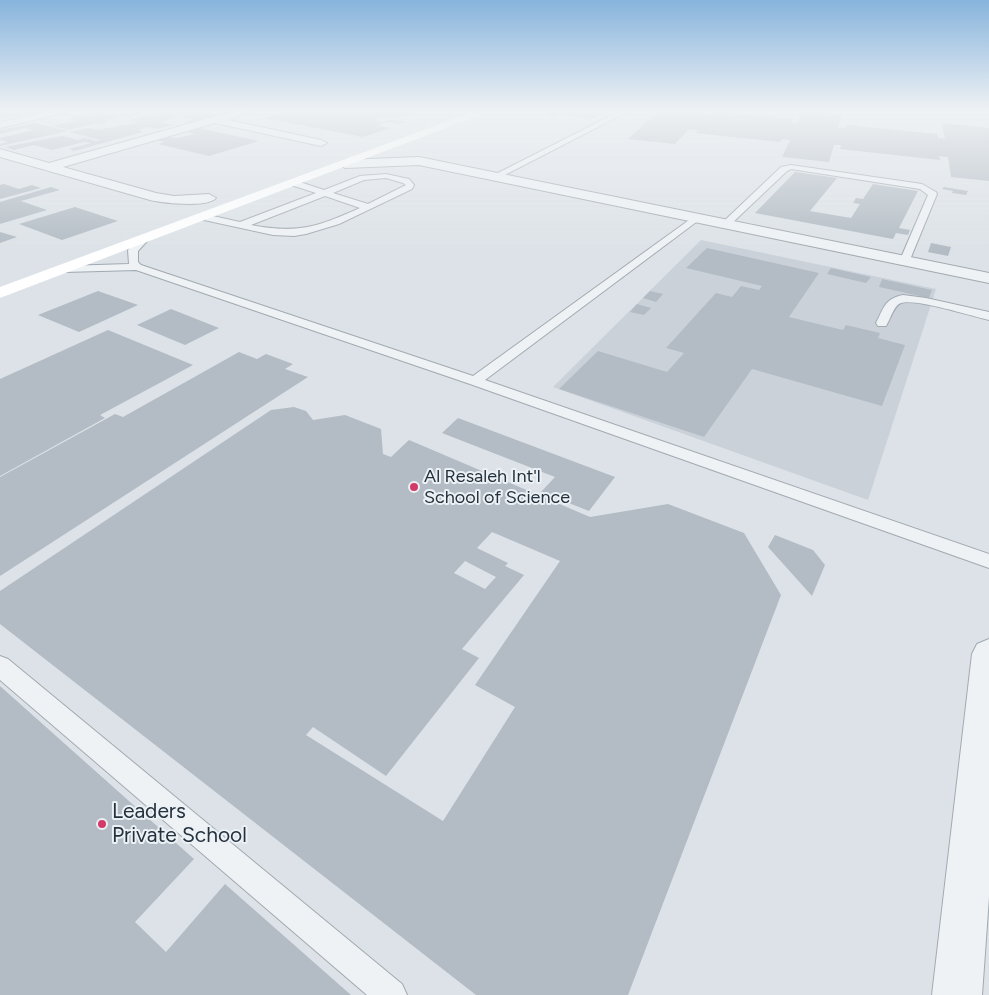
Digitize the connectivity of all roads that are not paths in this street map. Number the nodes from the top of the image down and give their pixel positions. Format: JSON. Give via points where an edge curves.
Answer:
{"nodes":[{"id":1,"x":15,"y":157,"type":"edge"},
{"id":2,"x":82,"y":157,"type":"edge"},
{"id":3,"x":323,"y":157,"type":"edge"},
{"id":4,"x":363,"y":157,"type":"edge"},
{"id":5,"x":414,"y":157,"type":"edge"},
{"id":6,"x":534,"y":157,"type":"edge"},
{"id":7,"x":419,"y":161,"type":"junction"},
{"id":8,"x":345,"y":164,"type":"junction"},
{"id":9,"x":48,"y":167,"type":"junction"},
{"id":10,"x":293,"y":168,"type":"dead end"},
{"id":11,"x":494,"y":177,"type":"junction"},
{"id":12,"x":294,"y":183,"type":"junction"},
{"id":13,"x":321,"y":194,"type":"junction"},
{"id":14,"x":155,"y":198,"type":"junction"},
{"id":15,"x":367,"y":207,"type":"junction"},
{"id":16,"x":204,"y":217,"type":"junction"},
{"id":17,"x":696,"y":218,"type":"junction"},
{"id":18,"x":726,"y":224,"type":"junction"},
{"id":19,"x":242,"y":225,"type":"junction"},
{"id":20,"x":144,"y":239,"type":"junction"},
{"id":21,"x":905,"y":260,"type":"junction"},
{"id":22,"x":137,"y":267,"type":"junction"},
{"id":23,"x":65,"y":269,"type":"junction"},
{"id":24,"x":989,"y":278,"type":"edge"},
{"id":25,"x":0,"y":294,"type":"edge"},
{"id":26,"x":989,"y":316,"type":"edge"},
{"id":27,"x":882,"y":323,"type":"dead end"},
{"id":28,"x":475,"y":381,"type":"junction"},
{"id":29,"x":989,"y":560,"type":"edge"},
{"id":30,"x":989,"y":654,"type":"edge"},
{"id":31,"x":0,"y":666,"type":"edge"},
{"id":32,"x":982,"y":805,"type":"edge"},
{"id":33,"x":392,"y":995,"type":"edge"},
{"id":34,"x":957,"y":995,"type":"edge"}],
"edges":[{"from":1,"to":9,"type":"street"},
{"from":2,"to":9,"type":"street"},
{"from":3,"to":10,"type":"street"},
{"from":4,"to":8,"type":"street"},
{"from":5,"to":7,"type":"street"},
{"from":6,"to":11,"type":"lane"},
{"from":7,"to":8,"type":"street"},
{"from":7,"to":11,"type":"street"},
{"from":8,"to":12,"type":"street"},
{"from":9,"to":14,"type":"street"},
{"from":11,"to":17,"type":"street"},
{"from":12,"to":13,"type":"lane"},
{"from":12,"to":16,"type":"street"},
{"from":13,"to":15,"type":"lane"},
{"from":13,"to":15,"type":"lane","via":[[374,176],[410,184],[408,189]]},
{"from":13,"to":19,"type":"lane"},
{"from":14,"to":14,"type":"street","via":[[174,200],[214,197],[164,213]]},
{"from":15,"to":19,"type":"lane","via":[[302,232],[282,233]]},
{"from":16,"to":19,"type":"lane"},
{"from":16,"to":20,"type":"street"},
{"from":17,"to":18,"type":"street"},
{"from":17,"to":28,"type":"lane"},
{"from":18,"to":21,"type":"street"},
{"from":18,"to":21,"type":"lane","via":[[784,169],[791,167],[922,187],[933,194]]},
{"from":20,"to":22,"type":"lane","via":[[133,250],[133,262]]},
{"from":20,"to":23,"type":"street"},
{"from":21,"to":24,"type":"street"},
{"from":22,"to":23,"type":"lane"},
{"from":22,"to":28,"type":"lane"},
{"from":23,"to":25,"type":"street"},
{"from":26,"to":27,"type":"lane","via":[[913,299],[899,299],[893,302]]},
{"from":28,"to":29,"type":"lane"},
{"from":30,"to":32,"type":"street"},
{"from":31,"to":33,"type":"lane"},
{"from":32,"to":34,"type":"street"}]}
